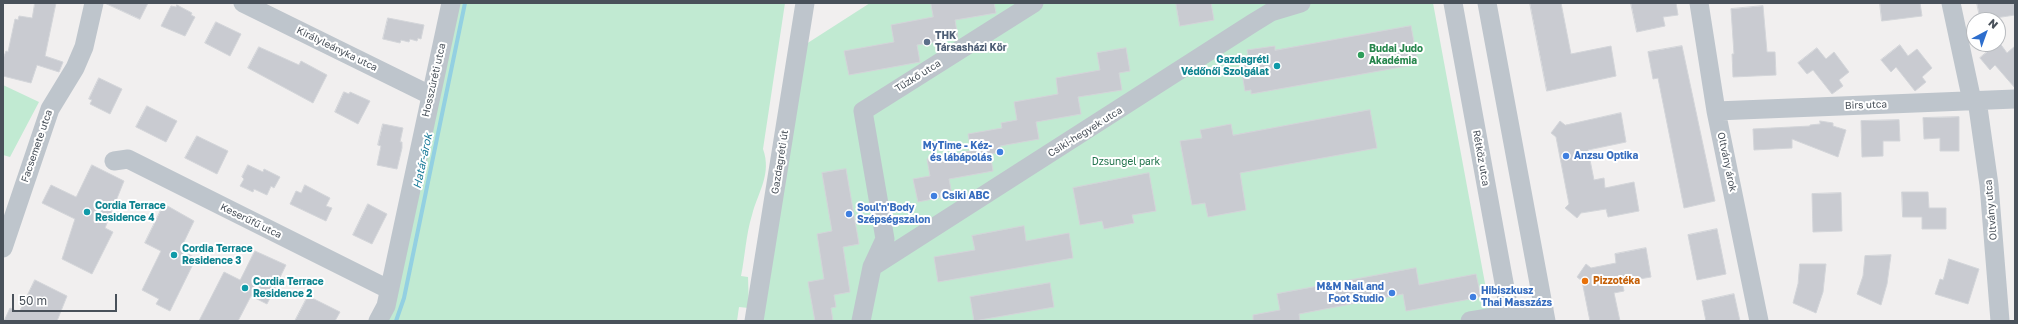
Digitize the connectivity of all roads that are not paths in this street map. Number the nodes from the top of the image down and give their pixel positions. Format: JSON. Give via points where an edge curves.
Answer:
{"nodes":[{"id":1,"x":94,"y":3,"type":"edge"},
{"id":2,"x":243,"y":3,"type":"edge"},
{"id":3,"x":451,"y":3,"type":"edge"},
{"id":4,"x":805,"y":3,"type":"edge"},
{"id":5,"x":1034,"y":3,"type":"edge"},
{"id":6,"x":1301,"y":3,"type":"edge"},
{"id":7,"x":1453,"y":3,"type":"edge"},
{"id":8,"x":1487,"y":3,"type":"edge"},
{"id":9,"x":1699,"y":3,"type":"edge"},
{"id":10,"x":1952,"y":3,"type":"edge"},
{"id":11,"x":274,"y":10,"type":"edge"},
{"id":12,"x":430,"y":95,"type":"junction"},
{"id":13,"x":2015,"y":99,"type":"edge"},
{"id":14,"x":1974,"y":100,"type":"junction"},
{"id":15,"x":1716,"y":111,"type":"junction"},
{"id":16,"x":114,"y":161,"type":"dead end"},
{"id":17,"x":3,"y":248,"type":"edge"},
{"id":18,"x":872,"y":267,"type":"junction"},
{"id":19,"x":388,"y":289,"type":"junction"},
{"id":20,"x":1545,"y":315,"type":"edge"},
{"id":21,"x":1510,"y":317,"type":"edge"},
{"id":22,"x":378,"y":321,"type":"edge"},
{"id":23,"x":754,"y":321,"type":"edge"},
{"id":24,"x":861,"y":321,"type":"edge"},
{"id":25,"x":1470,"y":321,"type":"edge"},
{"id":26,"x":1759,"y":321,"type":"edge"},
{"id":27,"x":2000,"y":321,"type":"edge"}],
"edges":[{"from":1,"to":17,"type":"street","name":"Facsemete utca","via":[[84,47],[75,68],[50,109]]},
{"from":2,"to":11,"type":"street","name":"Királyleányka utca"},
{"from":3,"to":12,"type":"street","name":"Hosszúréti utca"},
{"from":4,"to":23,"type":"street","name":"Gazdagréti út"},
{"from":5,"to":18,"type":"street","name":"Tűzkő utca","via":[[863,111],[885,239]]},
{"from":6,"to":18,"type":"street","name":"Csiki-hegyek utca","via":[[1271,12],[1259,19]]},
{"from":7,"to":21,"type":"street","name":"Rétköz utca"},
{"from":8,"to":20,"type":"street"},
{"from":9,"to":15,"type":"street","name":"Oltvány árok"},
{"from":10,"to":14,"type":"street","name":"Oltvány utca"},
{"from":11,"to":12,"type":"street","name":"Királyleányka utca"},
{"from":12,"to":19,"type":"street","name":"Hosszúréti utca"},
{"from":13,"to":14,"type":"street","name":"Birs utca"},
{"from":14,"to":15,"type":"street","name":"Birs utca"},
{"from":14,"to":27,"type":"street","name":"Oltvány utca","via":[[1989,185]]},
{"from":15,"to":26,"type":"street","name":"Oltvány árok"},
{"from":16,"to":19,"type":"street","name":"Keserűfű utca","via":[[128,159]]},
{"from":18,"to":24,"type":"street"},
{"from":19,"to":22,"type":"street","name":"Hosszúréti utca","via":[[386,306]]},
{"from":20,"to":21,"type":"street"},
{"from":21,"to":25,"type":"street"}]}
